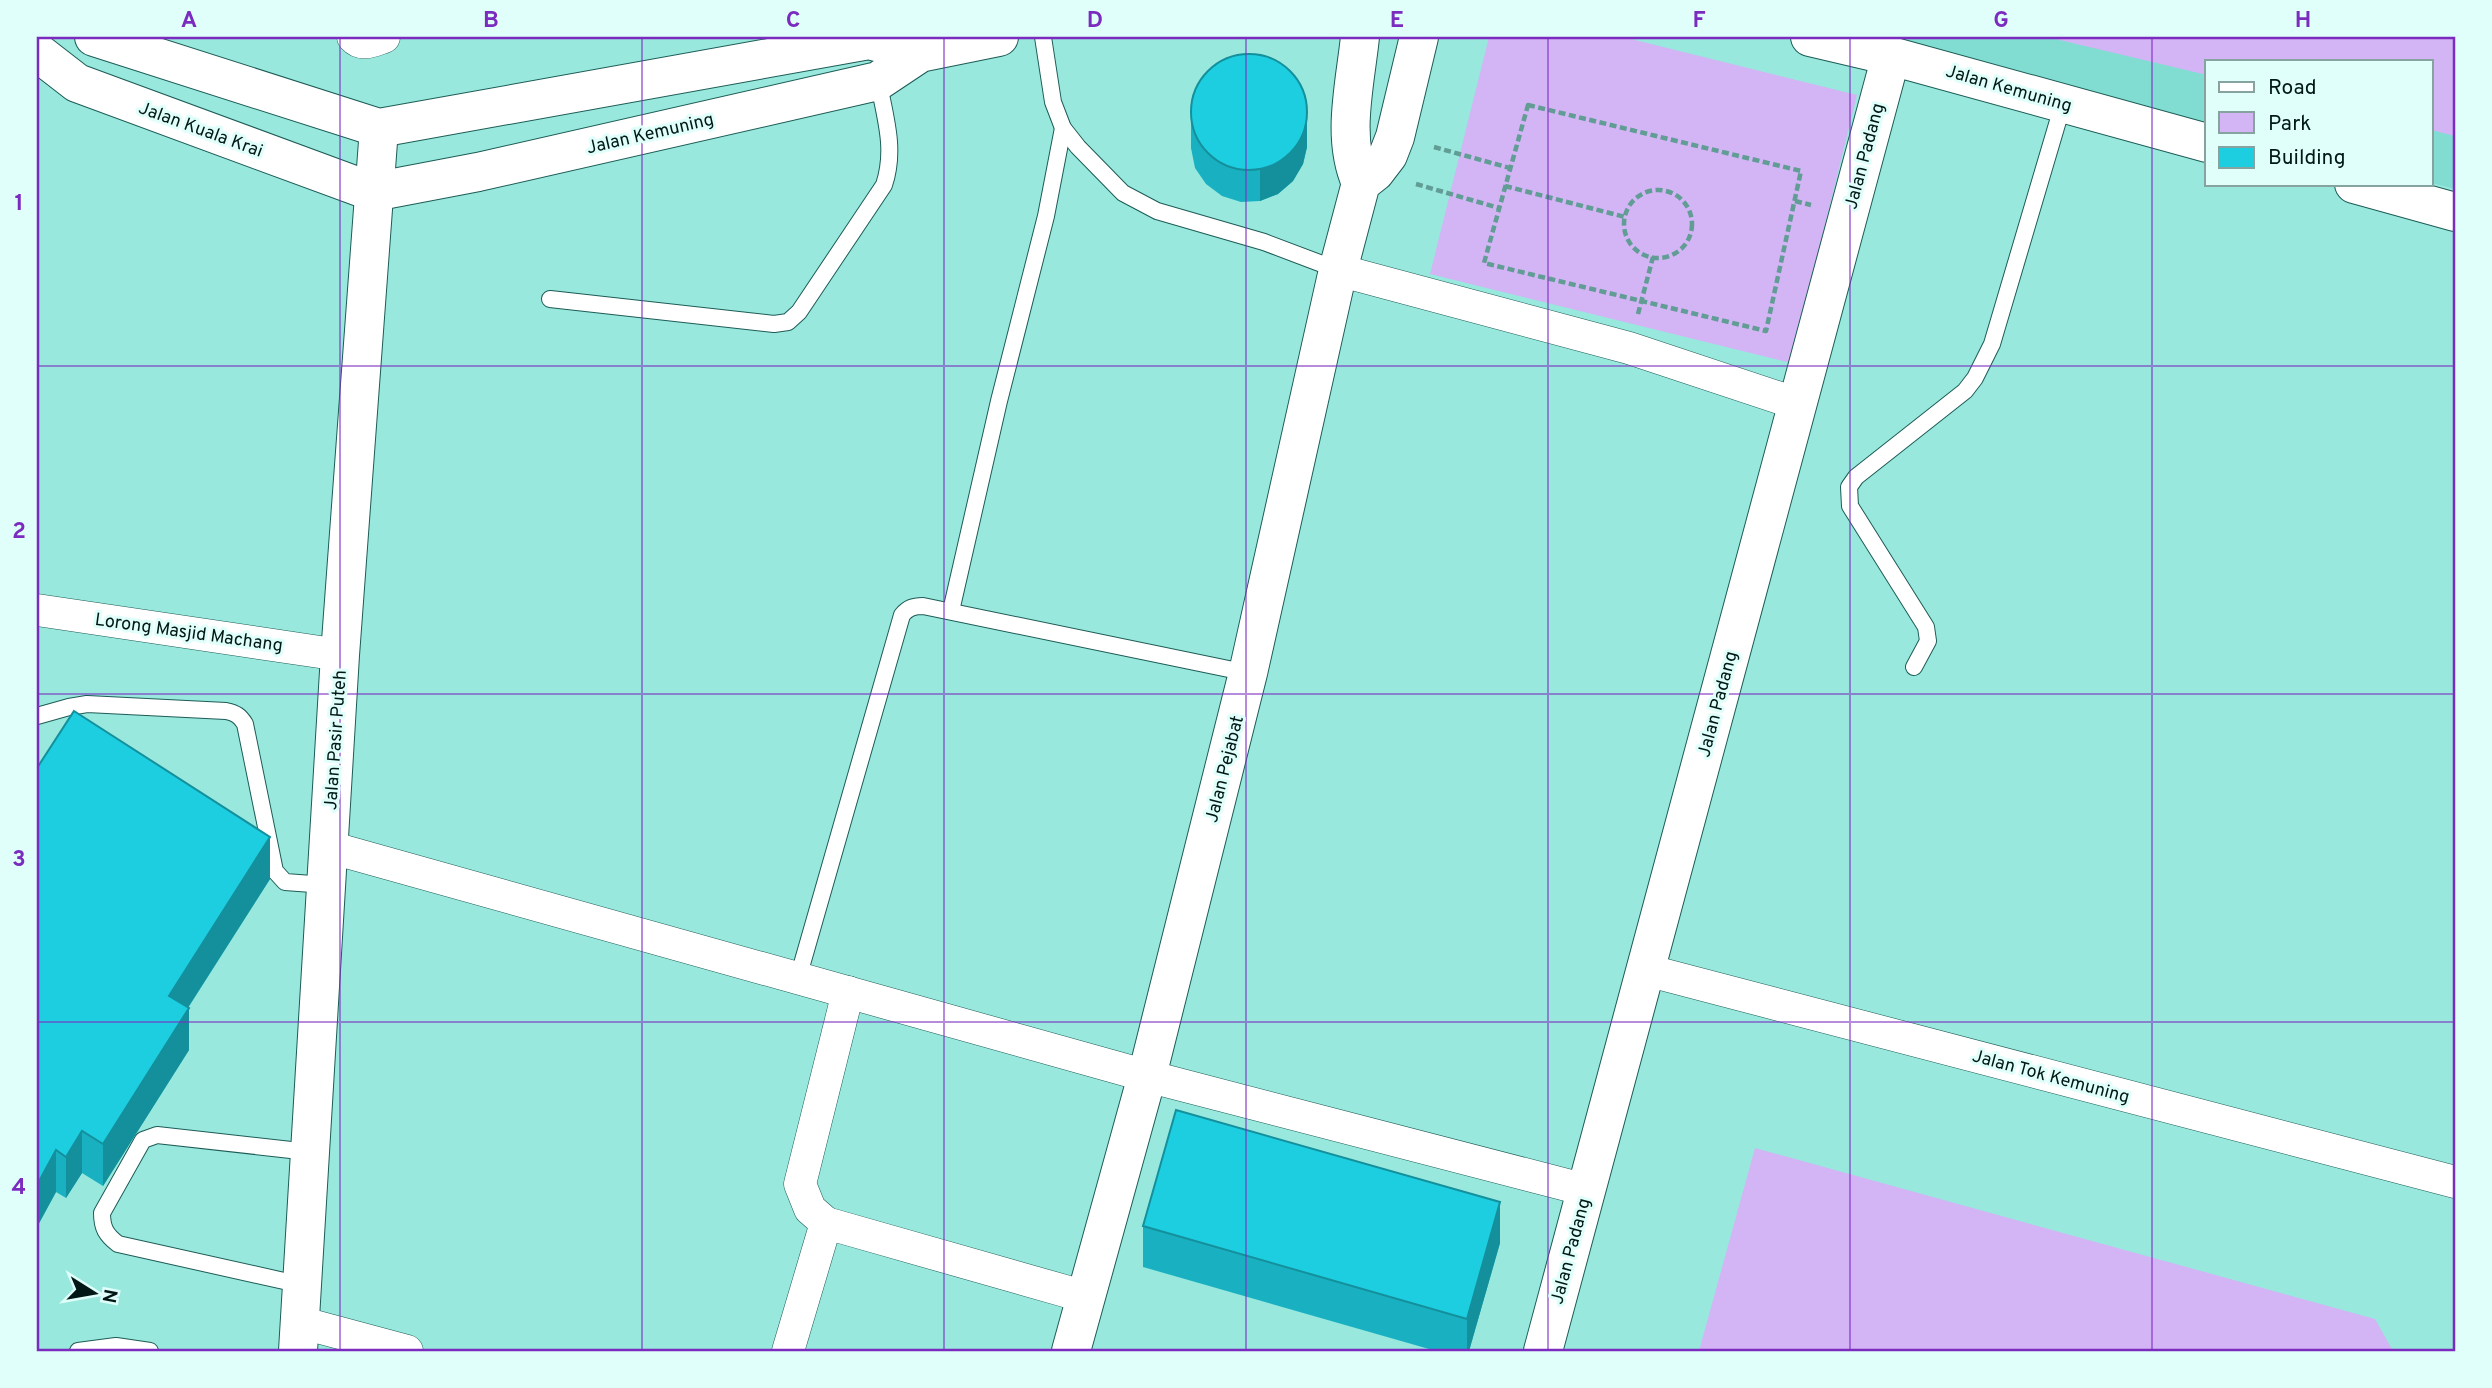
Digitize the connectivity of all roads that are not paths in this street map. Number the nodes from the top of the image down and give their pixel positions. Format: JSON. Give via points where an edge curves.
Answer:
{"nodes":[{"id":1,"x":75,"y":37,"type":"edge"},
{"id":2,"x":94,"y":37,"type":"edge"},
{"id":3,"x":353,"y":37,"type":"edge"},
{"id":4,"x":384,"y":37,"type":"edge"},
{"id":5,"x":999,"y":37,"type":"edge"},
{"id":6,"x":1043,"y":37,"type":"edge"},
{"id":7,"x":1360,"y":37,"type":"edge"},
{"id":8,"x":1419,"y":37,"type":"edge"},
{"id":9,"x":1810,"y":37,"type":"edge"},
{"id":10,"x":37,"y":40,"type":"edge"},
{"id":11,"x":37,"y":52,"type":"edge"},
{"id":12,"x":1891,"y":56,"type":"junction"},
{"id":13,"x":874,"y":60,"type":"junction"},
{"id":14,"x":2063,"y":104,"type":"junction"},
{"id":15,"x":379,"y":128,"type":"junction"},
{"id":16,"x":1063,"y":128,"type":"junction"},
{"id":17,"x":2205,"y":142,"type":"edge"},
{"id":18,"x":1368,"y":177,"type":"junction"},
{"id":19,"x":2361,"y":186,"type":"edge"},
{"id":20,"x":373,"y":192,"type":"junction"},
{"id":21,"x":2455,"y":212,"type":"edge"},
{"id":22,"x":1338,"y":270,"type":"junction"},
{"id":23,"x":550,"y":299,"type":"dead end"},
{"id":24,"x":1798,"y":404,"type":"junction"},
{"id":25,"x":37,"y":610,"type":"edge"},
{"id":26,"x":951,"y":611,"type":"junction"},
{"id":27,"x":340,"y":654,"type":"junction"},
{"id":28,"x":1914,"y":667,"type":"dead end"},
{"id":29,"x":1248,"y":673,"type":"junction"},
{"id":30,"x":37,"y":716,"type":"edge"},
{"id":31,"x":328,"y":847,"type":"junction"},
{"id":32,"x":326,"y":885,"type":"junction"},
{"id":33,"x":1646,"y":970,"type":"junction"},
{"id":34,"x":798,"y":978,"type":"junction"},
{"id":35,"x":848,"y":992,"type":"junction"},
{"id":36,"x":1147,"y":1076,"type":"junction"},
{"id":37,"x":309,"y":1152,"type":"junction"},
{"id":38,"x":2455,"y":1182,"type":"edge"},
{"id":39,"x":1586,"y":1190,"type":"junction"},
{"id":40,"x":826,"y":1223,"type":"junction"},
{"id":41,"x":1086,"y":1297,"type":"junction"},
{"id":42,"x":299,"y":1319,"type":"edge"},
{"id":43,"x":78,"y":1351,"type":"edge"},
{"id":44,"x":150,"y":1351,"type":"edge"},
{"id":45,"x":407,"y":1351,"type":"edge"},
{"id":46,"x":788,"y":1351,"type":"edge"},
{"id":47,"x":1071,"y":1351,"type":"edge"},
{"id":48,"x":1543,"y":1351,"type":"edge"}],
"edges":[{"from":1,"to":10,"type":"main road"},
{"from":2,"to":15,"type":"main road"},
{"from":3,"to":4,"type":"street","via":[[362,43]]},
{"from":5,"to":13,"type":"main road","name":"Jalan Kemuning"},
{"from":6,"to":16,"type":"lane","via":[[1053,102]]},
{"from":7,"to":18,"type":"main road","via":[[1350,141],[1353,164]]},
{"from":8,"to":18,"type":"main road","name":"Jalan Pejabat","via":[[1395,137],[1388,155]]},
{"from":9,"to":12,"type":"main road","name":"Jalan Kemuning"},
{"from":11,"to":20,"type":"main road","name":"Jalan Kuala Krai","via":[[77,83]]},
{"from":12,"to":14,"type":"main road","name":"Jalan Kemuning"},
{"from":12,"to":24,"type":"main road","name":"Jalan Padang"},
{"from":13,"to":15,"type":"main road","name":"Jalan Kemuning"},
{"from":13,"to":20,"type":"main road","name":"Jalan Kemuning","via":[[478,173]]},
{"from":13,"to":23,"type":"lane","via":[[891,150],[890,167],[884,185],[788,322]]},
{"from":14,"to":17,"type":"main road","name":"Jalan Kemuning"},
{"from":14,"to":28,"type":"lane","via":[[1992,344],[1976,378],[1849,487],[1850,506],[1926,627],[1928,642]]},
{"from":15,"to":20,"type":"main road","name":"Jalan Pasir Puteh"},
{"from":16,"to":22,"type":"lane","via":[[1124,193],[1157,211],[1264,242]]},
{"from":16,"to":26,"type":"lane"},
{"from":18,"to":22,"type":"main road","name":"Jalan Pejabat"},
{"from":19,"to":21,"type":"main road"},
{"from":20,"to":27,"type":"main road","name":"Jalan Pasir Puteh"},
{"from":22,"to":24,"type":"street","via":[[1629,348]]},
{"from":22,"to":29,"type":"main road","name":"Jalan Pejabat"},
{"from":24,"to":33,"type":"main road","name":"Jalan Padang"},
{"from":25,"to":27,"type":"street","name":"Lorong Masjid Machang"},
{"from":26,"to":29,"type":"lane"},
{"from":26,"to":34,"type":"lane","via":[[917,606],[902,615]]},
{"from":27,"to":31,"type":"main road","name":"Jalan Pasir Puteh"},
{"from":29,"to":36,"type":"main road","name":"Jalan Pejabat"},
{"from":30,"to":32,"type":"lane","via":[[87,704],[235,713],[245,724],[275,871],[285,882]]},
{"from":31,"to":32,"type":"main road","name":"Jalan Pasir Puteh"},
{"from":31,"to":34,"type":"street"},
{"from":32,"to":37,"type":"main road","name":"Jalan Pasir Puteh"},
{"from":33,"to":38,"type":"street","name":"Jalan Tok Kemuning"},
{"from":33,"to":39,"type":"main road","name":"Jalan Padang"},
{"from":34,"to":35,"type":"street"},
{"from":35,"to":36,"type":"street"},
{"from":35,"to":40,"type":"street","via":[[800,1184],[810,1209]]},
{"from":36,"to":39,"type":"street"},
{"from":36,"to":41,"type":"main road","name":"Jalan Pejabat"},
{"from":37,"to":42,"type":"main road","name":"Jalan Pasir Puteh"},
{"from":37,"to":42,"type":"lane","via":[[149,1137],[143,1140],[102,1213],[107,1237],[118,1244]]},
{"from":39,"to":48,"type":"main road","name":"Jalan Padang"},
{"from":40,"to":41,"type":"street"},
{"from":40,"to":46,"type":"street"},
{"from":41,"to":47,"type":"main road","name":"Jalan Pejabat"},
{"from":42,"to":45,"type":"street"},
{"from":43,"to":44,"type":"lane","via":[[116,1346]]}]}
